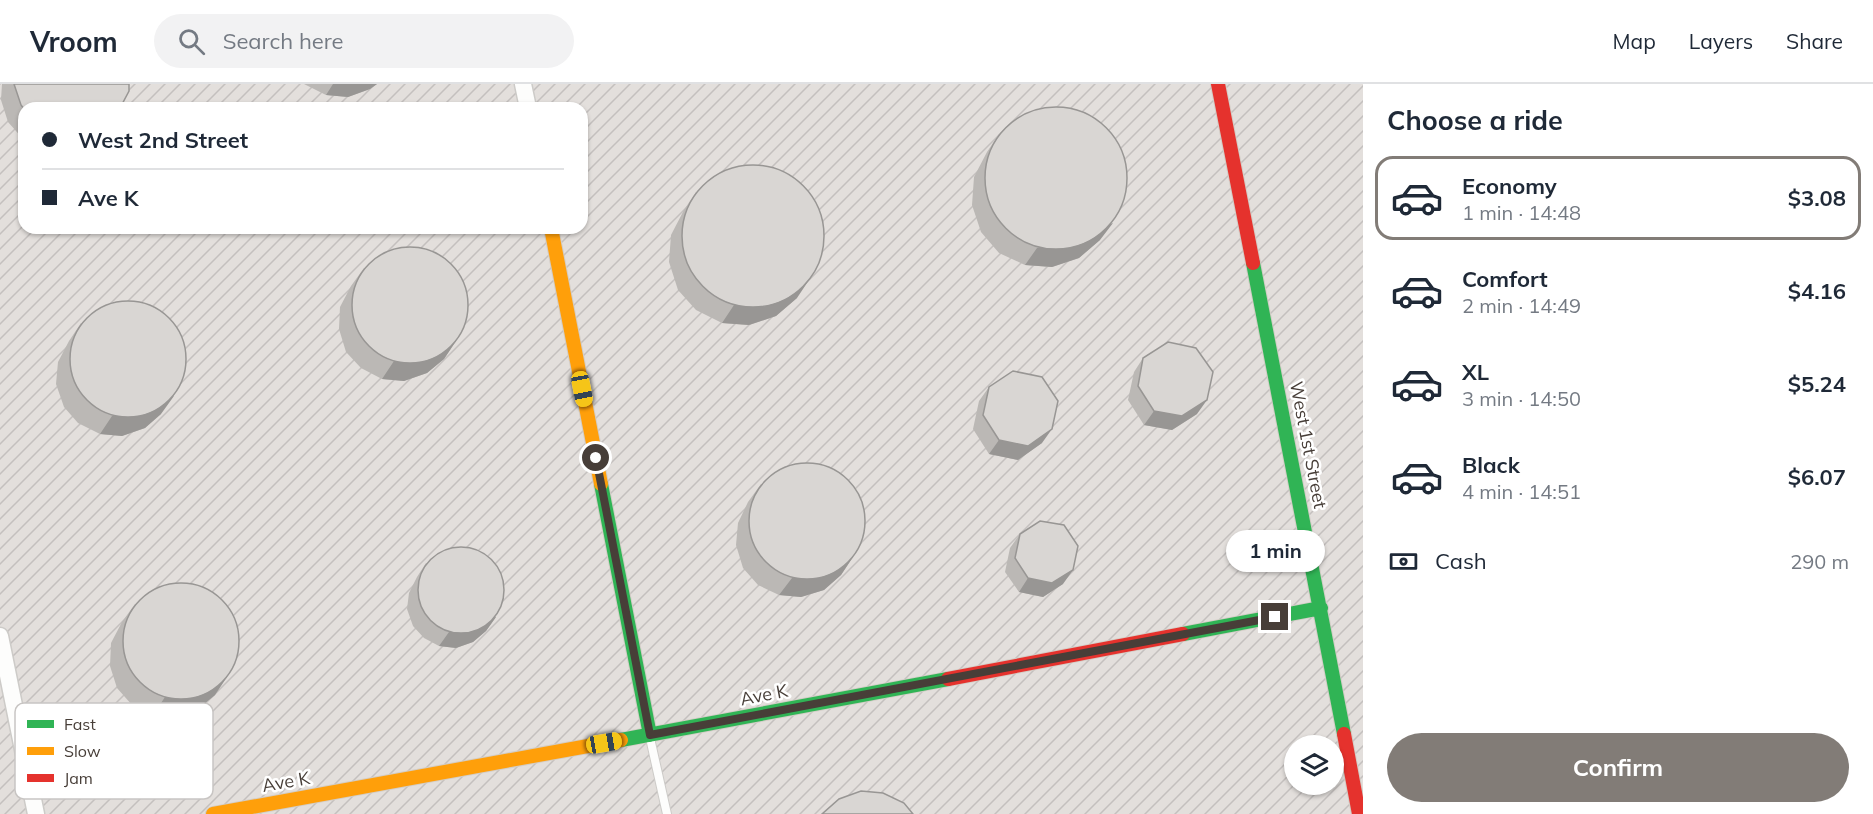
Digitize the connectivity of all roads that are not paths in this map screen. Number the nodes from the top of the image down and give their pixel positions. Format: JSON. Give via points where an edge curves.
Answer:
{"nodes":[{"id":1,"x":523,"y":84,"type":"edge"},
{"id":2,"x":1218,"y":84,"type":"edge"},
{"id":3,"x":527,"y":102,"type":"edge"},
{"id":4,"x":552,"y":234,"type":"edge"},
{"id":5,"x":1321,"y":608,"type":"junction"},
{"id":6,"x":0,"y":636,"type":"edge"},
{"id":7,"x":15,"y":710,"type":"edge"},
{"id":8,"x":650,"y":735,"type":"junction"},
{"id":9,"x":33,"y":799,"type":"edge"},
{"id":10,"x":36,"y":814,"type":"edge"},
{"id":11,"x":213,"y":814,"type":"edge"},
{"id":12,"x":667,"y":814,"type":"edge"},
{"id":13,"x":1359,"y":814,"type":"edge"}],
"edges":[{"from":1,"to":3,"type":"street"},
{"from":2,"to":5,"type":"street","name":"West 1st Street"},
{"from":4,"to":8,"type":"street"},
{"from":5,"to":8,"type":"street","name":"Ave K"},
{"from":5,"to":13,"type":"street","name":"West 1st Street"},
{"from":6,"to":7,"type":"street"},
{"from":8,"to":11,"type":"street","name":"Ave K"},
{"from":8,"to":12,"type":"lane"},
{"from":9,"to":10,"type":"street"}]}
